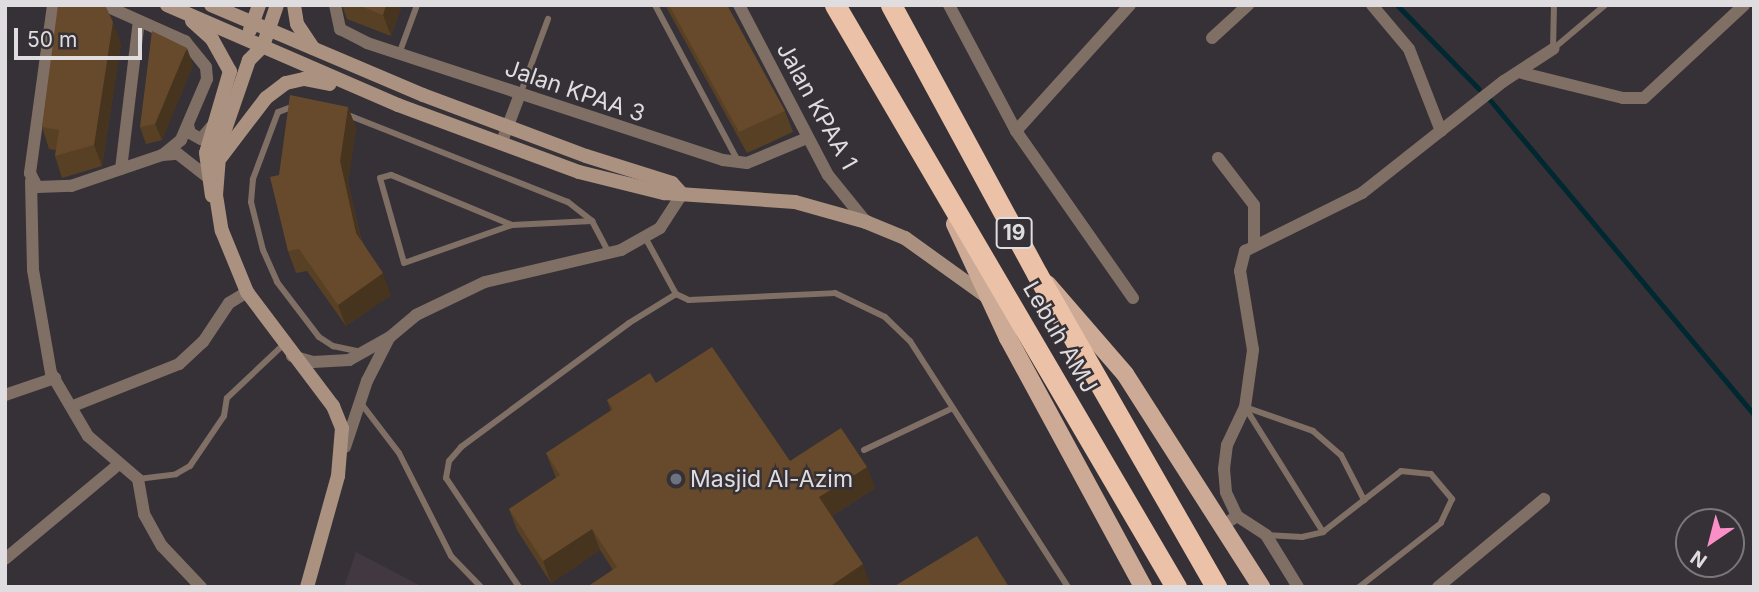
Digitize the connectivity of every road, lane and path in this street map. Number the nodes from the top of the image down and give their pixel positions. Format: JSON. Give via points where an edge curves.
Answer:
{"nodes":[{"id":1,"x":53,"y":5,"type":"edge"},
{"id":2,"x":104,"y":5,"type":"edge"},
{"id":3,"x":211,"y":5,"type":"edge"},
{"id":4,"x":259,"y":5,"type":"edge"},
{"id":5,"x":277,"y":5,"type":"edge"},
{"id":6,"x":294,"y":5,"type":"edge"},
{"id":7,"x":335,"y":5,"type":"edge"},
{"id":8,"x":417,"y":5,"type":"edge"},
{"id":9,"x":655,"y":5,"type":"edge"},
{"id":10,"x":739,"y":5,"type":"edge"},
{"id":11,"x":835,"y":5,"type":"edge"},
{"id":12,"x":891,"y":5,"type":"edge"},
{"id":13,"x":949,"y":5,"type":"edge"},
{"id":14,"x":1130,"y":5,"type":"edge"},
{"id":15,"x":1248,"y":5,"type":"edge"},
{"id":16,"x":1372,"y":5,"type":"edge"},
{"id":17,"x":1554,"y":5,"type":"edge"},
{"id":18,"x":1605,"y":5,"type":"edge"},
{"id":19,"x":1744,"y":5,"type":"edge"},
{"id":20,"x":169,"y":6,"type":"edge"},
{"id":21,"x":548,"y":19,"type":"dead end"},
{"id":22,"x":139,"y":21,"type":"junction"},
{"id":23,"x":252,"y":23,"type":"junction"},
{"id":24,"x":268,"y":30,"type":"junction"},
{"id":25,"x":1212,"y":38,"type":"dead end"},
{"id":26,"x":247,"y":39,"type":"junction"},
{"id":27,"x":263,"y":46,"type":"junction"},
{"id":28,"x":314,"y":49,"type":"junction"},
{"id":29,"x":1553,"y":49,"type":"junction"},
{"id":30,"x":399,"y":54,"type":"junction"},
{"id":31,"x":249,"y":60,"type":"junction"},
{"id":32,"x":1522,"y":73,"type":"junction"},
{"id":33,"x":520,"y":94,"type":"junction"},
{"id":34,"x":398,"y":105,"type":"junction"},
{"id":35,"x":301,"y":106,"type":"edge"},
{"id":36,"x":334,"y":112,"type":"edge"},
{"id":37,"x":212,"y":124,"type":"junction"},
{"id":38,"x":188,"y":125,"type":"junction"},
{"id":39,"x":507,"y":127,"type":"junction"},
{"id":40,"x":1016,"y":131,"type":"junction"},
{"id":41,"x":1441,"y":131,"type":"junction"},
{"id":42,"x":807,"y":138,"type":"junction"},
{"id":43,"x":501,"y":144,"type":"junction"},
{"id":44,"x":162,"y":155,"type":"junction"},
{"id":45,"x":1218,"y":158,"type":"dead end"},
{"id":46,"x":739,"y":162,"type":"junction"},
{"id":47,"x":217,"y":164,"type":"junction"},
{"id":48,"x":121,"y":169,"type":"junction"},
{"id":49,"x":207,"y":177,"type":"junction"},
{"id":50,"x":32,"y":181,"type":"junction"},
{"id":51,"x":938,"y":182,"type":"junction"},
{"id":52,"x":682,"y":194,"type":"junction"},
{"id":53,"x":592,"y":221,"type":"junction"},
{"id":54,"x":866,"y":222,"type":"junction"},
{"id":55,"x":512,"y":225,"type":"junction"},
{"id":56,"x":222,"y":231,"type":"junction"},
{"id":57,"x":646,"y":239,"type":"junction"},
{"id":58,"x":1254,"y":245,"type":"junction"},
{"id":59,"x":609,"y":253,"type":"junction"},
{"id":60,"x":1037,"y":274,"type":"junction"},
{"id":61,"x":247,"y":292,"type":"junction"},
{"id":62,"x":676,"y":294,"type":"junction"},
{"id":63,"x":988,"y":297,"type":"junction"},
{"id":64,"x":1133,"y":298,"type":"dead end"},
{"id":65,"x":390,"y":337,"type":"junction"},
{"id":66,"x":287,"y":351,"type":"junction"},
{"id":67,"x":365,"y":353,"type":"junction"},
{"id":68,"x":55,"y":378,"type":"junction"},
{"id":69,"x":5,"y":394,"type":"edge"},
{"id":70,"x":359,"y":400,"type":"junction"},
{"id":71,"x":73,"y":407,"type":"junction"},
{"id":72,"x":1245,"y":407,"type":"junction"},
{"id":73,"x":953,"y":408,"type":"junction"},
{"id":74,"x":864,"y":450,"type":"dead end"},
{"id":75,"x":119,"y":464,"type":"junction"},
{"id":76,"x":338,"y":476,"type":"junction"},
{"id":77,"x":138,"y":479,"type":"junction"},
{"id":78,"x":1544,"y":499,"type":"dead end"},
{"id":79,"x":1364,"y":500,"type":"junction"},
{"id":80,"x":1230,"y":521,"type":"junction"},
{"id":81,"x":1323,"y":532,"type":"junction"},
{"id":82,"x":1266,"y":535,"type":"junction"},
{"id":83,"x":5,"y":559,"type":"edge"},
{"id":84,"x":201,"y":587,"type":"edge"},
{"id":85,"x":307,"y":587,"type":"edge"},
{"id":86,"x":481,"y":587,"type":"edge"},
{"id":87,"x":519,"y":587,"type":"edge"},
{"id":88,"x":1068,"y":587,"type":"edge"},
{"id":89,"x":1143,"y":587,"type":"edge"},
{"id":90,"x":1177,"y":587,"type":"edge"},
{"id":91,"x":1216,"y":587,"type":"edge"},
{"id":92,"x":1261,"y":587,"type":"edge"},
{"id":93,"x":1298,"y":587,"type":"edge"},
{"id":94,"x":1359,"y":587,"type":"edge"},
{"id":95,"x":1438,"y":587,"type":"edge"}],
"edges":[{"from":1,"to":50,"type":"street"},
{"from":2,"to":22,"type":"street"},
{"from":3,"to":23,"type":"street"},
{"from":4,"to":23,"type":"street"},
{"from":5,"to":24,"type":"street"},
{"from":6,"to":28,"type":"street","via":[[297,24]]},
{"from":7,"to":30,"type":"street","name":"Jalan KPAA 3","via":[[336,22],[345,34]]},
{"from":8,"to":30,"type":"lane"},
{"from":9,"to":46,"type":"lane"},
{"from":10,"to":42,"type":"street","name":"Jalan KPAA 1"},
{"from":11,"to":51,"type":"highway","name":"Lebuh AMJ","number":"19"},
{"from":12,"to":60,"type":"highway","name":"Lebuh AMJ","number":"19"},
{"from":13,"to":40,"type":"street"},
{"from":14,"to":40,"type":"street"},
{"from":15,"to":25,"type":"street"},
{"from":16,"to":41,"type":"street","via":[[1409,49]]},
{"from":17,"to":29,"type":"lane"},
{"from":18,"to":29,"type":"lane"},
{"from":19,"to":32,"type":"street","via":[[1644,98]]},
{"from":20,"to":26,"type":"street"},
{"from":20,"to":37,"type":"street","via":[[204,28],[226,60],[227,86]]},
{"from":21,"to":33,"type":"lane"},
{"from":22,"to":38,"type":"street","via":[[185,41],[206,66],[207,79]]},
{"from":22,"to":48,"type":"street"},
{"from":23,"to":24,"type":"street"},
{"from":23,"to":26,"type":"street"},
{"from":24,"to":27,"type":"street"},
{"from":24,"to":28,"type":"street"},
{"from":26,"to":27,"type":"street"},
{"from":26,"to":31,"type":"street"},
{"from":27,"to":31,"type":"street"},
{"from":27,"to":34,"type":"street"},
{"from":28,"to":39,"type":"street"},
{"from":29,"to":32,"type":"street"},
{"from":30,"to":33,"type":"street","name":"Jalan KPAA 3"},
{"from":31,"to":47,"type":"street"},
{"from":32,"to":41,"type":"street","via":[[1504,81]]},
{"from":33,"to":39,"type":"street"},
{"from":33,"to":46,"type":"street","name":"Jalan KPAA 3","via":[[640,136]]},
{"from":34,"to":43,"type":"street"},
{"from":34,"to":47,"type":"street","via":[[318,80],[286,83],[245,123]]},
{"from":35,"to":67,"type":"lane","via":[[286,106],[278,112],[253,179],[251,202],[260,238],[277,282],[306,323],[333,346]]},
{"from":36,"to":53,"type":"lane","via":[[357,116],[537,188],[568,202]]},
{"from":37,"to":38,"type":"street","via":[[201,139],[190,133]]},
{"from":37,"to":49,"type":"street"},
{"from":38,"to":44,"type":"street","via":[[176,147]]},
{"from":39,"to":43,"type":"street"},
{"from":39,"to":52,"type":"street","via":[[672,183]]},
{"from":40,"to":64,"type":"street"},
{"from":41,"to":58,"type":"street","via":[[1362,193],[1307,224]]},
{"from":42,"to":46,"type":"street","name":"Jalan KPAA 3","via":[[769,156]]},
{"from":42,"to":54,"type":"street","name":"Jalan KPAA 1","via":[[828,175]]},
{"from":43,"to":52,"type":"street","via":[[579,173]]},
{"from":44,"to":48,"type":"street"},
{"from":44,"to":49,"type":"street","via":[[178,154]]},
{"from":45,"to":58,"type":"street","via":[[1254,205]]},
{"from":47,"to":56,"type":"street"},
{"from":48,"to":50,"type":"street","via":[[45,190]]},
{"from":49,"to":56,"type":"street"},
{"from":50,"to":68,"type":"street","via":[[33,270]]},
{"from":51,"to":63,"type":"main road"},
{"from":51,"to":90,"type":"highway","name":"Lebuh AMJ","number":"19"},
{"from":52,"to":54,"type":"street","via":[[795,202]]},
{"from":52,"to":57,"type":"street","via":[[660,228]]},
{"from":53,"to":55,"type":"lane"},
{"from":53,"to":59,"type":"lane"},
{"from":54,"to":63,"type":"street","via":[[905,237]]},
{"from":55,"to":55,"type":"lane","via":[[391,175],[380,178],[404,263]]},
{"from":56,"to":61,"type":"street"},
{"from":57,"to":59,"type":"street"},
{"from":57,"to":62,"type":"lane"},
{"from":58,"to":72,"type":"street","via":[[1245,251],[1240,271],[1252,349]]},
{"from":59,"to":65,"type":"street","via":[[485,282],[416,316]]},
{"from":60,"to":80,"type":"main road","via":[[1125,374]]},
{"from":60,"to":91,"type":"highway","name":"Lebuh AMJ","number":"19"},
{"from":61,"to":66,"type":"street"},
{"from":61,"to":71,"type":"street","via":[[229,303],[203,342],[179,363]]},
{"from":62,"to":73,"type":"lane","via":[[705,302],[815,292],[860,301],[910,341]]},
{"from":62,"to":87,"type":"lane","via":[[618,331],[461,447],[449,461],[446,478]]},
{"from":63,"to":89,"type":"main road"},
{"from":65,"to":67,"type":"street"},
{"from":65,"to":70,"type":"street"},
{"from":66,"to":67,"type":"street","via":[[333,362]]},
{"from":66,"to":76,"type":"street","via":[[338,417],[342,440]]},
{"from":66,"to":77,"type":"lane","via":[[228,398],[224,416],[190,466],[176,474]]},
{"from":68,"to":69,"type":"street"},
{"from":68,"to":71,"type":"street"},
{"from":70,"to":76,"type":"street"},
{"from":70,"to":86,"type":"lane","via":[[400,453],[451,556]]},
{"from":71,"to":75,"type":"street","via":[[88,436]]},
{"from":72,"to":79,"type":"lane","via":[[1313,431],[1341,455]]},
{"from":72,"to":80,"type":"street","via":[[1227,445],[1224,468]]},
{"from":72,"to":81,"type":"lane"},
{"from":73,"to":74,"type":"lane"},
{"from":73,"to":88,"type":"lane"},
{"from":75,"to":77,"type":"street"},
{"from":75,"to":83,"type":"street"},
{"from":76,"to":85,"type":"street"},
{"from":77,"to":84,"type":"street","via":[[144,514],[162,546]]},
{"from":78,"to":95,"type":"street"},
{"from":79,"to":81,"type":"lane"},
{"from":79,"to":94,"type":"lane","via":[[1401,471],[1417,470],[1431,474],[1452,499],[1441,523]]},
{"from":80,"to":82,"type":"street"},
{"from":80,"to":92,"type":"main road"},
{"from":81,"to":82,"type":"lane","via":[[1302,537]]},
{"from":82,"to":93,"type":"street"}]}
